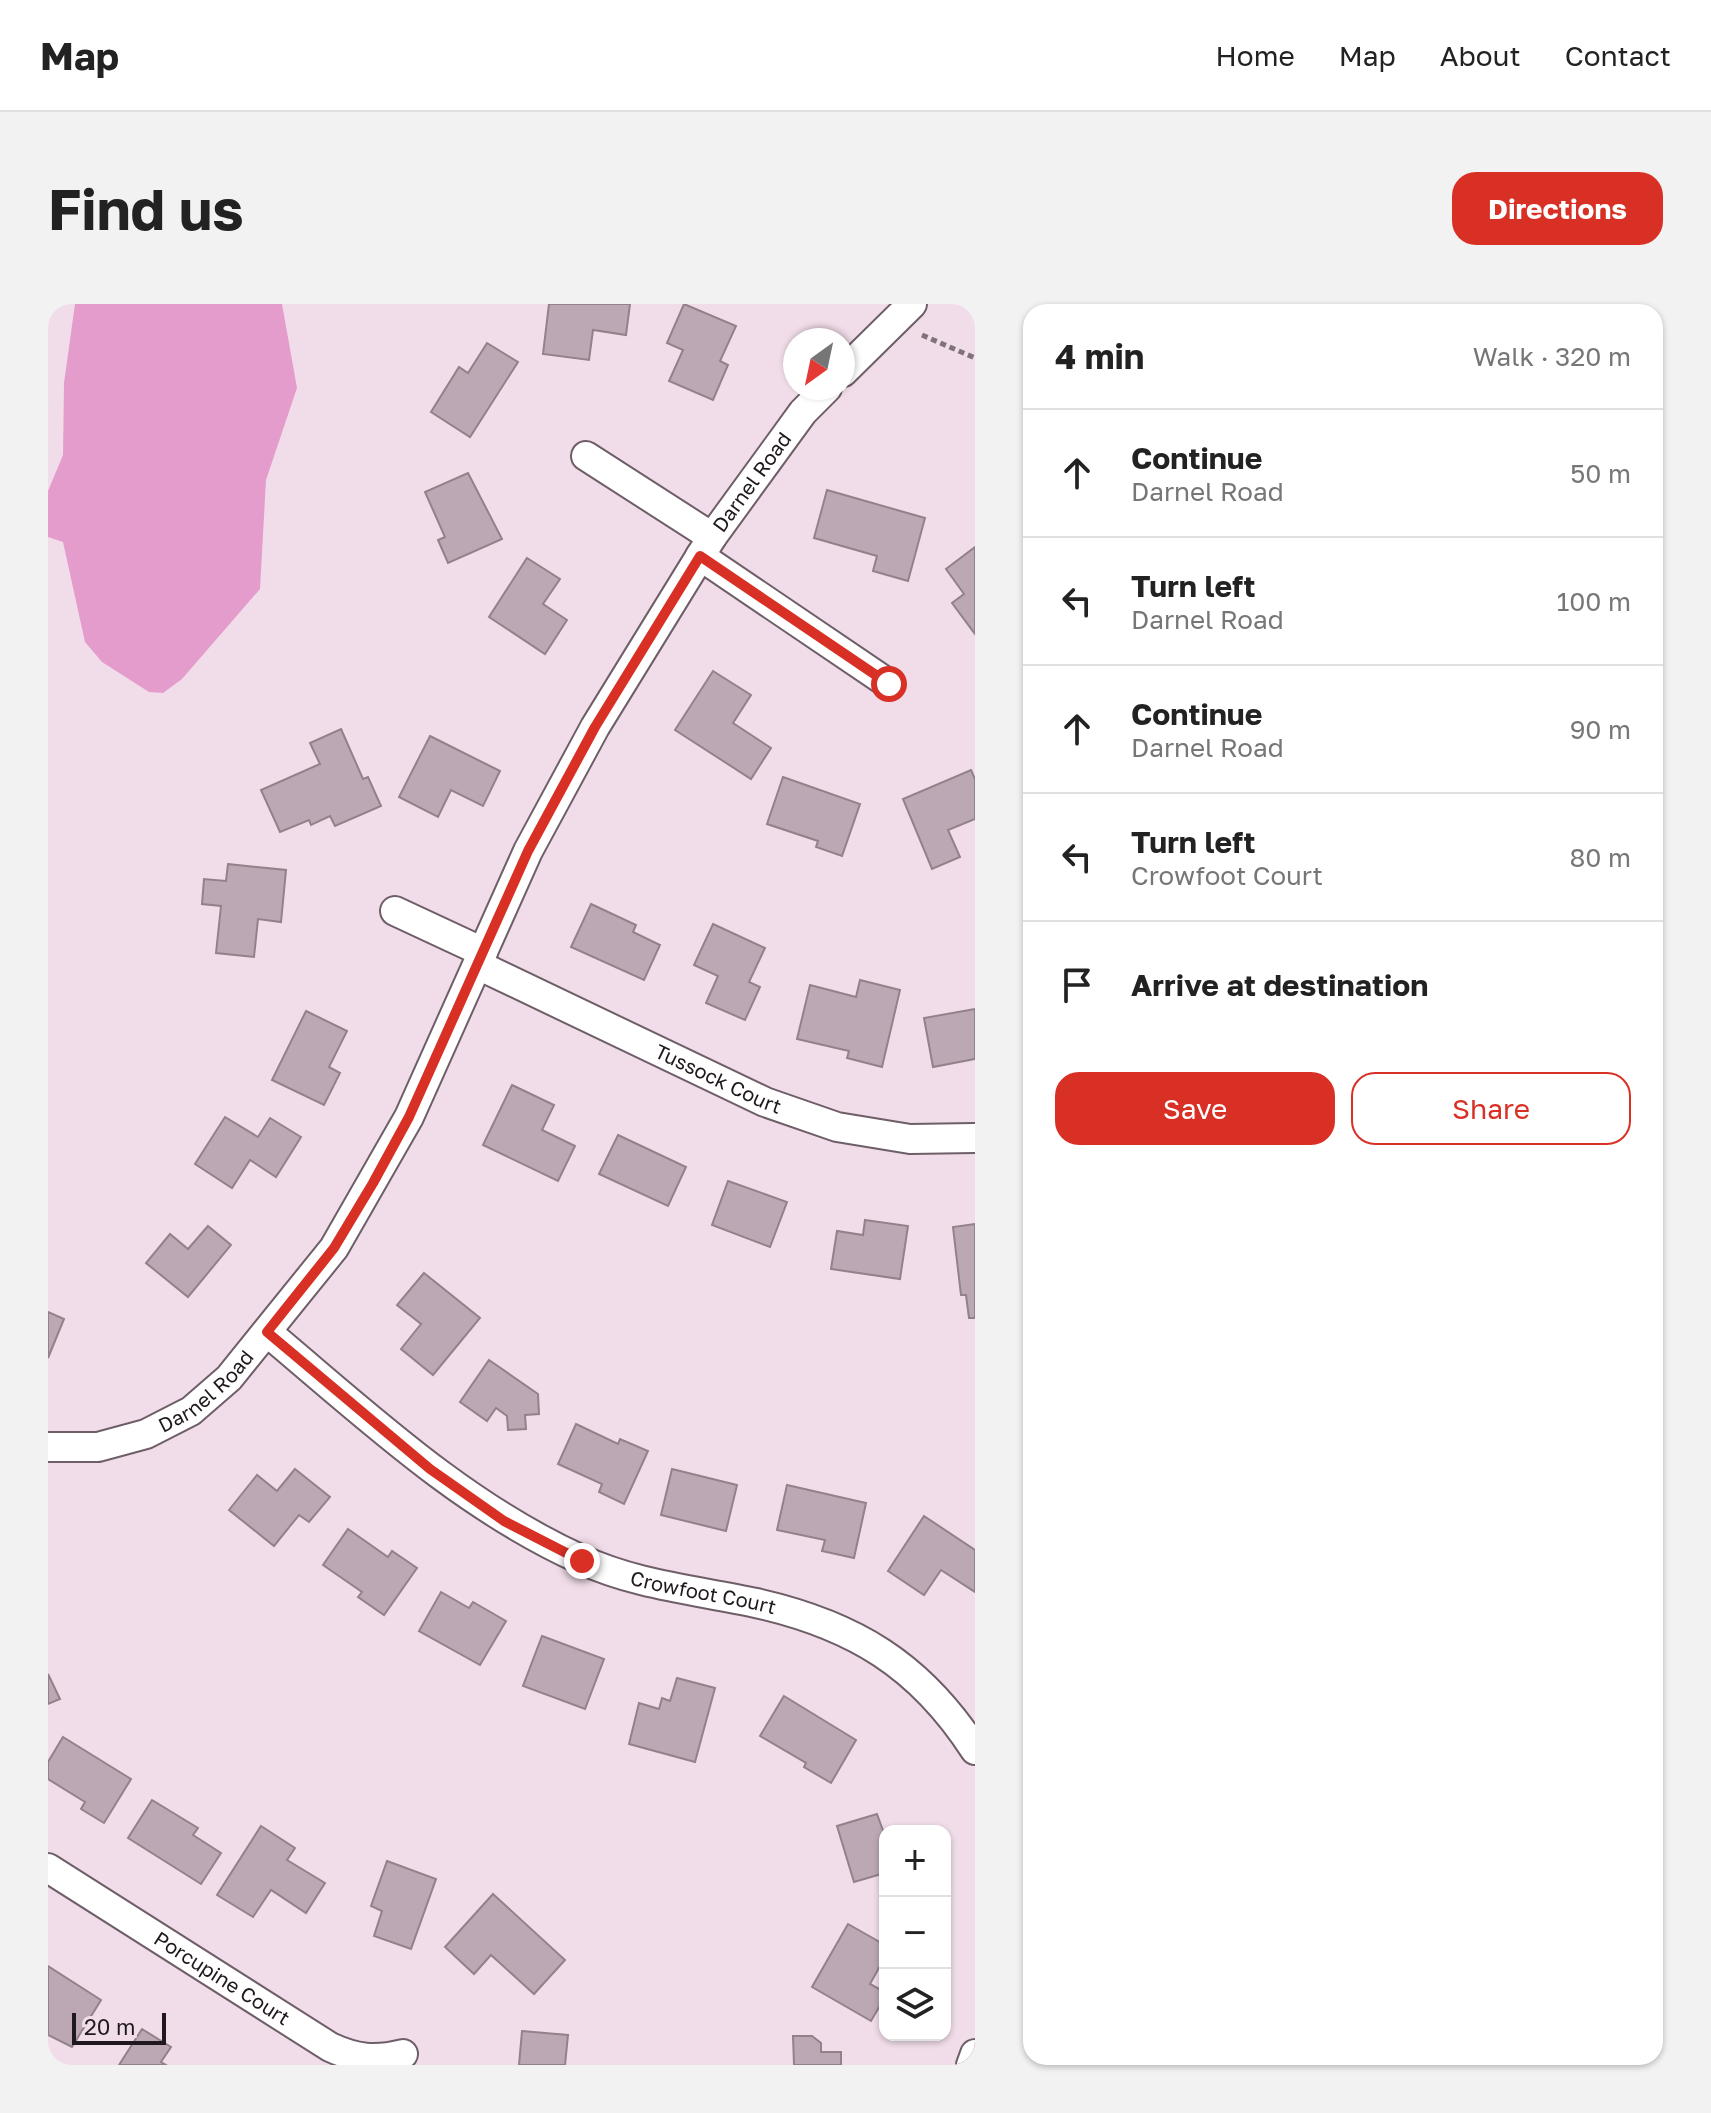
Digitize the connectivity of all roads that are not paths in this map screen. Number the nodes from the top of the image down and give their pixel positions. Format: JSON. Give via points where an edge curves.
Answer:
{"nodes":[{"id":1,"x":904,"y":311,"type":"edge"},
{"id":2,"x":855,"y":360,"type":"edge"},
{"id":3,"x":815,"y":400,"type":"edge"},
{"id":4,"x":586,"y":456,"type":"dead end"},
{"id":5,"x":706,"y":546,"type":"junction"},
{"id":6,"x":889,"y":684,"type":"dead end"},
{"id":7,"x":395,"y":911,"type":"dead end"},
{"id":8,"x":480,"y":958,"type":"junction"},
{"id":9,"x":975,"y":1138,"type":"edge"},
{"id":10,"x":267,"y":1332,"type":"junction"},
{"id":11,"x":48,"y":1447,"type":"edge"},
{"id":12,"x":975,"y":1750,"type":"edge"},
{"id":13,"x":48,"y":1868,"type":"edge"},
{"id":14,"x":403,"y":2054,"type":"dead end"},
{"id":15,"x":975,"y":2054,"type":"edge"},
{"id":16,"x":971,"y":2065,"type":"edge"}],
"edges":[{"from":1,"to":2,"type":"street"},
{"from":3,"to":5,"type":"street","name":"Darnel Road"},
{"from":4,"to":5,"type":"street","name":"Darnel Road"},
{"from":5,"to":6,"type":"street","name":"Darnel Road"},
{"from":5,"to":8,"type":"street","name":"Darnel Road","via":[[588,741],[528,851]]},
{"from":7,"to":8,"type":"street"},
{"from":8,"to":9,"type":"street","name":"Tussock Court","via":[[765,1102],[822,1122],[910,1139]]},
{"from":8,"to":10,"type":"street","name":"Darnel Road","via":[[409,1117],[373,1183],[334,1248]]},
{"from":10,"to":11,"type":"street","name":"Darnel Road","via":[[229,1378],[191,1411],[146,1434],[98,1447]]},
{"from":10,"to":12,"type":"street","name":"Crowfoot Court","via":[[430,1469],[504,1521],[582,1561],[665,1588],[811,1617],[864,1640],[913,1674],[953,1716]]},
{"from":13,"to":14,"type":"street","name":"Porcupine Court","via":[[330,2047],[354,2058],[379,2060]]},
{"from":15,"to":16,"type":"street"}]}
